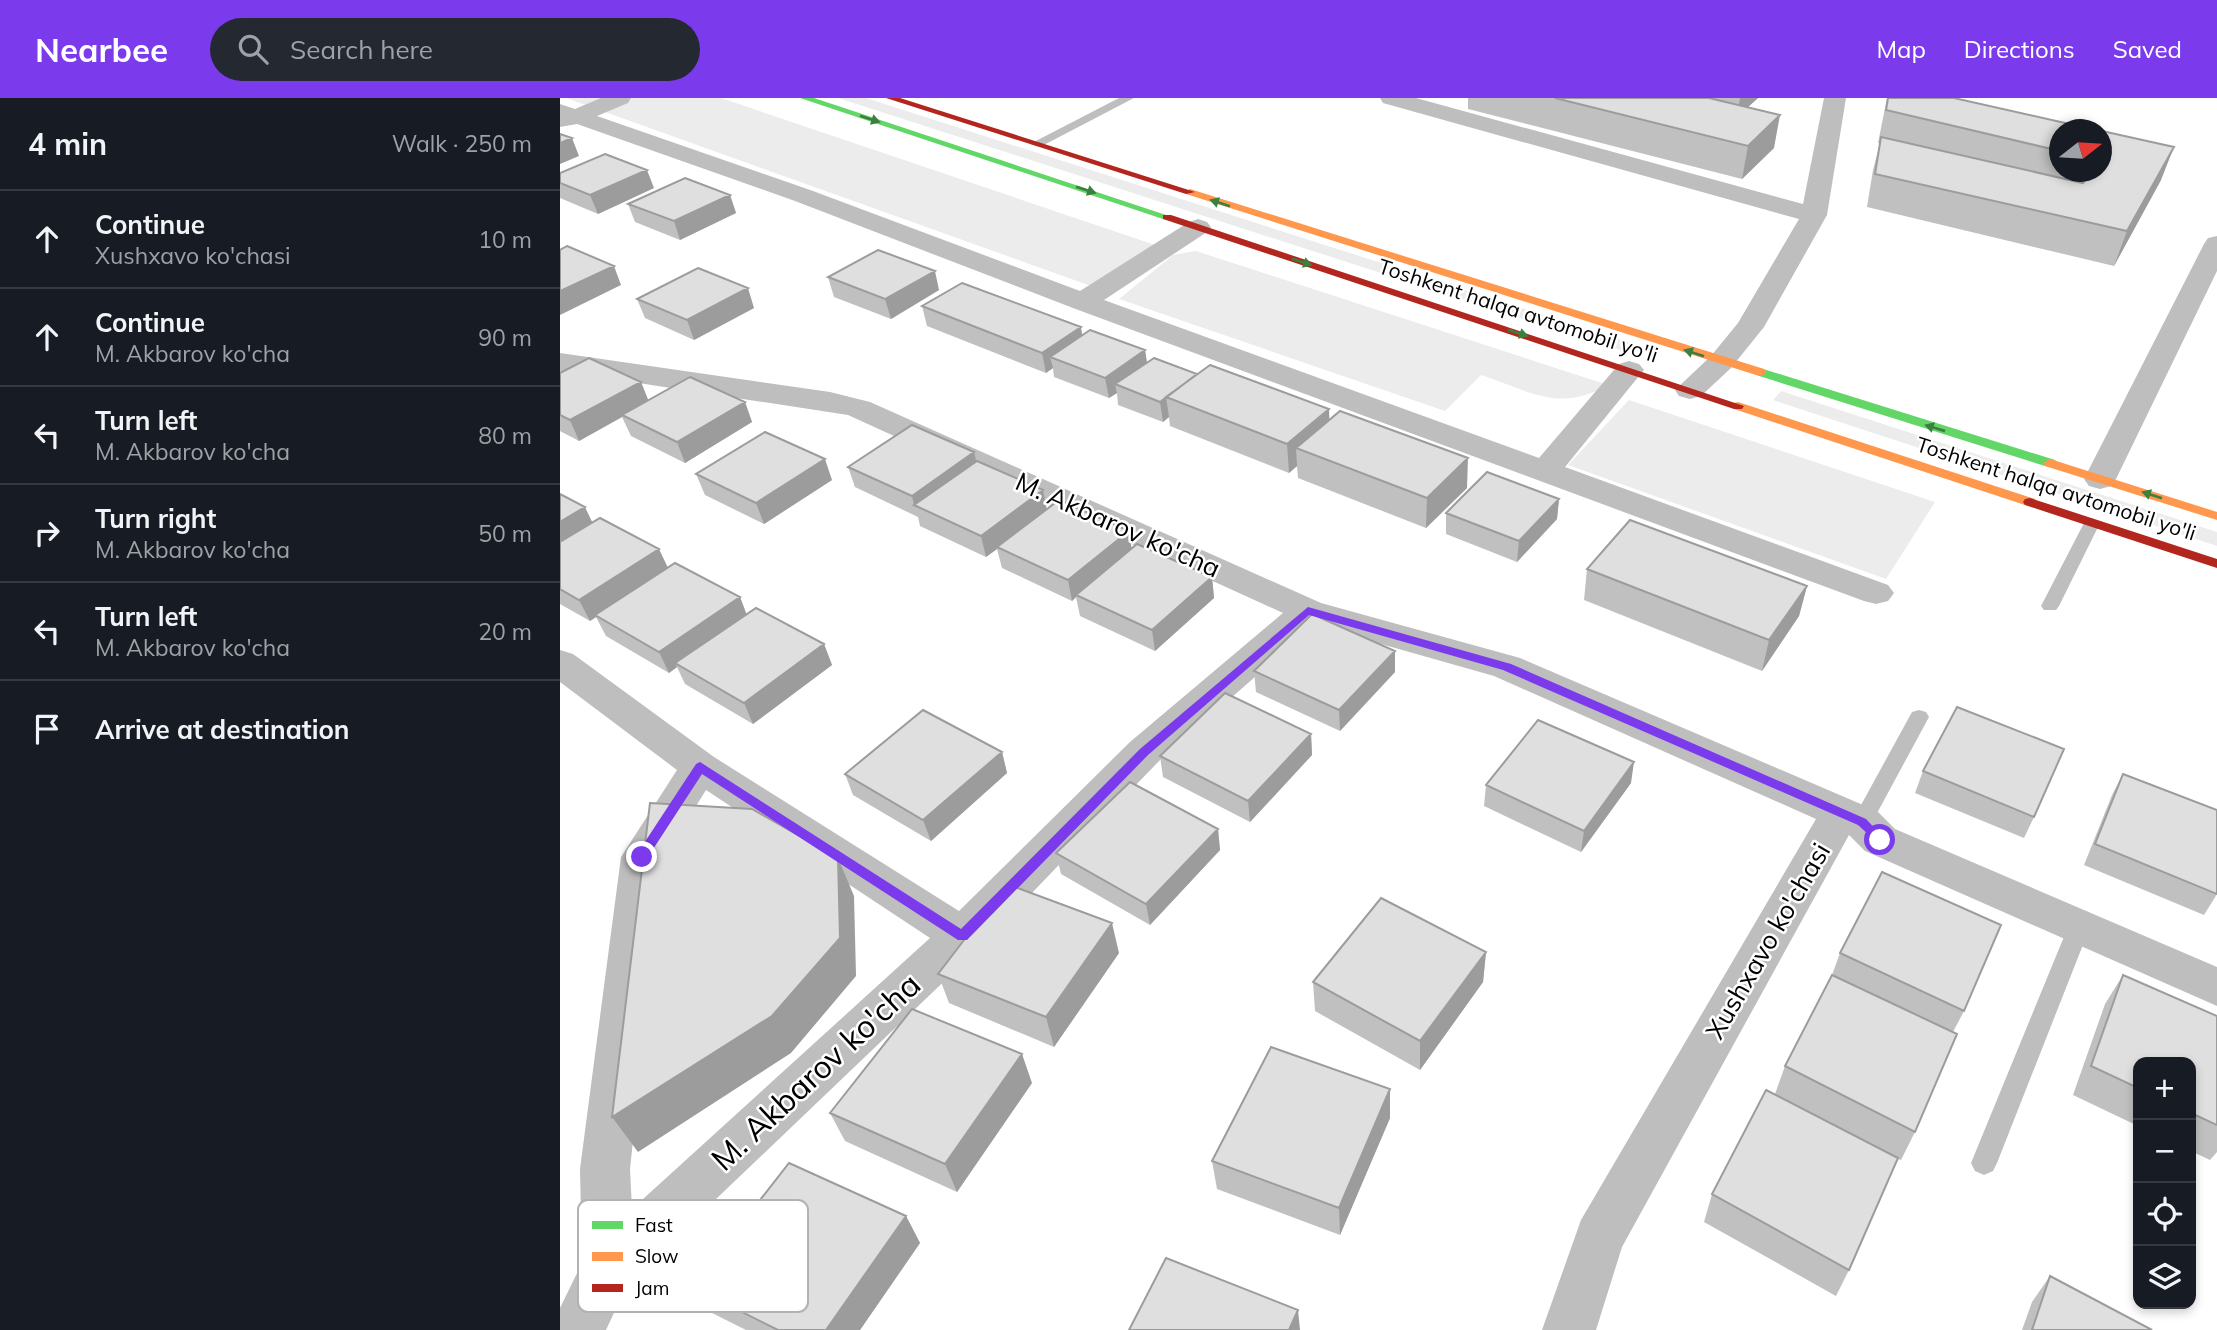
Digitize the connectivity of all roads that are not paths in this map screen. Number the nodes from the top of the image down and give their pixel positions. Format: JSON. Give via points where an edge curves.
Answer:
{"nodes":[{"id":1,"x":620,"y":98,"type":"edge"},
{"id":2,"x":805,"y":98,"type":"edge"},
{"id":3,"x":891,"y":98,"type":"edge"},
{"id":4,"x":1128,"y":98,"type":"edge"},
{"id":5,"x":1391,"y":98,"type":"edge"},
{"id":6,"x":1835,"y":98,"type":"edge"},
{"id":7,"x":565,"y":117,"type":"edge"},
{"id":8,"x":1036,"y":144,"type":"junction"},
{"id":9,"x":1814,"y":215,"type":"junction"},
{"id":10,"x":1198,"y":227,"type":"junction"},
{"id":11,"x":2217,"y":244,"type":"edge"},
{"id":12,"x":1083,"y":302,"type":"junction"},
{"id":13,"x":2187,"y":305,"type":"junction"},
{"id":14,"x":2217,"y":313,"type":"edge"},
{"id":15,"x":560,"y":362,"type":"edge"},
{"id":16,"x":1721,"y":362,"type":"junction"},
{"id":17,"x":1629,"y":370,"type":"junction"},
{"id":18,"x":1690,"y":390,"type":"junction"},
{"id":19,"x":1545,"y":471,"type":"junction"},
{"id":20,"x":2100,"y":479,"type":"junction"},
{"id":21,"x":2217,"y":516,"type":"edge"},
{"id":22,"x":2092,"y":523,"type":"junction"},
{"id":23,"x":2217,"y":564,"type":"edge"},
{"id":24,"x":1876,"y":593,"type":"dead end"},
{"id":25,"x":2050,"y":606,"type":"dead end"},
{"id":26,"x":1308,"y":611,"type":"junction"},
{"id":27,"x":560,"y":663,"type":"edge"},
{"id":28,"x":1919,"y":717,"type":"dead end"},
{"id":29,"x":700,"y":767,"type":"junction"},
{"id":30,"x":1851,"y":817,"type":"junction"},
{"id":31,"x":2079,"y":927,"type":"junction"},
{"id":32,"x":962,"y":936,"type":"junction"},
{"id":33,"x":2217,"y":987,"type":"edge"},
{"id":34,"x":1984,"y":1163,"type":"dead end"},
{"id":35,"x":607,"y":1200,"type":"edge"},
{"id":36,"x":679,"y":1200,"type":"edge"},
{"id":37,"x":587,"y":1312,"type":"edge"},
{"id":38,"x":578,"y":1330,"type":"edge"},
{"id":39,"x":1569,"y":1330,"type":"edge"}],
"edges":[{"from":1,"to":7,"type":"street"},
{"from":2,"to":10,"type":"highway","name":"Toshkent halqa avtomobil yo'li","one_way":true},
{"from":3,"to":8,"type":"highway","name":"Toshkent halqa avtomobil yo'li"},
{"from":4,"to":8,"type":"lane"},
{"from":5,"to":9,"type":"street"},
{"from":6,"to":9,"type":"street"},
{"from":7,"to":12,"type":"street","via":[[804,196]]},
{"from":16,"to":8,"type":"highway","name":"Toshkent halqa avtomobil yo'li","one_way":true},
{"from":9,"to":16,"type":"street","via":[[1750,327]]},
{"from":10,"to":12,"type":"street"},
{"from":10,"to":17,"type":"highway","name":"Toshkent halqa avtomobil yo'li","one_way":true},
{"from":11,"to":13,"type":"street"},
{"from":12,"to":19,"type":"street"},
{"from":13,"to":14,"type":"street"},
{"from":13,"to":20,"type":"street"},
{"from":15,"to":26,"type":"street","name":"M. Akbarov ko'cha","via":[[859,408]]},
{"from":16,"to":18,"type":"street"},
{"from":20,"to":16,"type":"highway","name":"Toshkent halqa avtomobil yo'li","one_way":true},
{"from":17,"to":18,"type":"highway","name":"Toshkent halqa avtomobil yo'li"},
{"from":17,"to":19,"type":"street"},
{"from":18,"to":22,"type":"highway","name":"Toshkent halqa avtomobil yo'li"},
{"from":19,"to":24,"type":"street"},
{"from":21,"to":20,"type":"highway","name":"Toshkent halqa avtomobil yo'li","one_way":true},
{"from":22,"to":23,"type":"highway","name":"Toshkent halqa avtomobil yo'li"},
{"from":22,"to":25,"type":"lane"},
{"from":26,"to":30,"type":"street","name":"M. Akbarov ko'cha","via":[[1507,667]]},
{"from":26,"to":32,"type":"street","name":"M. Akbarov ko'cha","via":[[1144,752]]},
{"from":27,"to":29,"type":"street"},
{"from":28,"to":30,"type":"lane"},
{"from":29,"to":32,"type":"street"},
{"from":29,"to":35,"type":"street","name":"M. Akbarov ko'cha","via":[[642,857],[606,1169]]},
{"from":30,"to":31,"type":"street","via":[[1880,840]]},
{"from":30,"to":39,"type":"street","name":"Xushxavo ko'chasi","via":[[1599,1238]]},
{"from":31,"to":33,"type":"street"},
{"from":31,"to":34,"type":"lane"},
{"from":32,"to":36,"type":"street","name":"M. Akbarov ko'cha"},
{"from":37,"to":38,"type":"street","name":"M. Akbarov ko'cha"}]}
